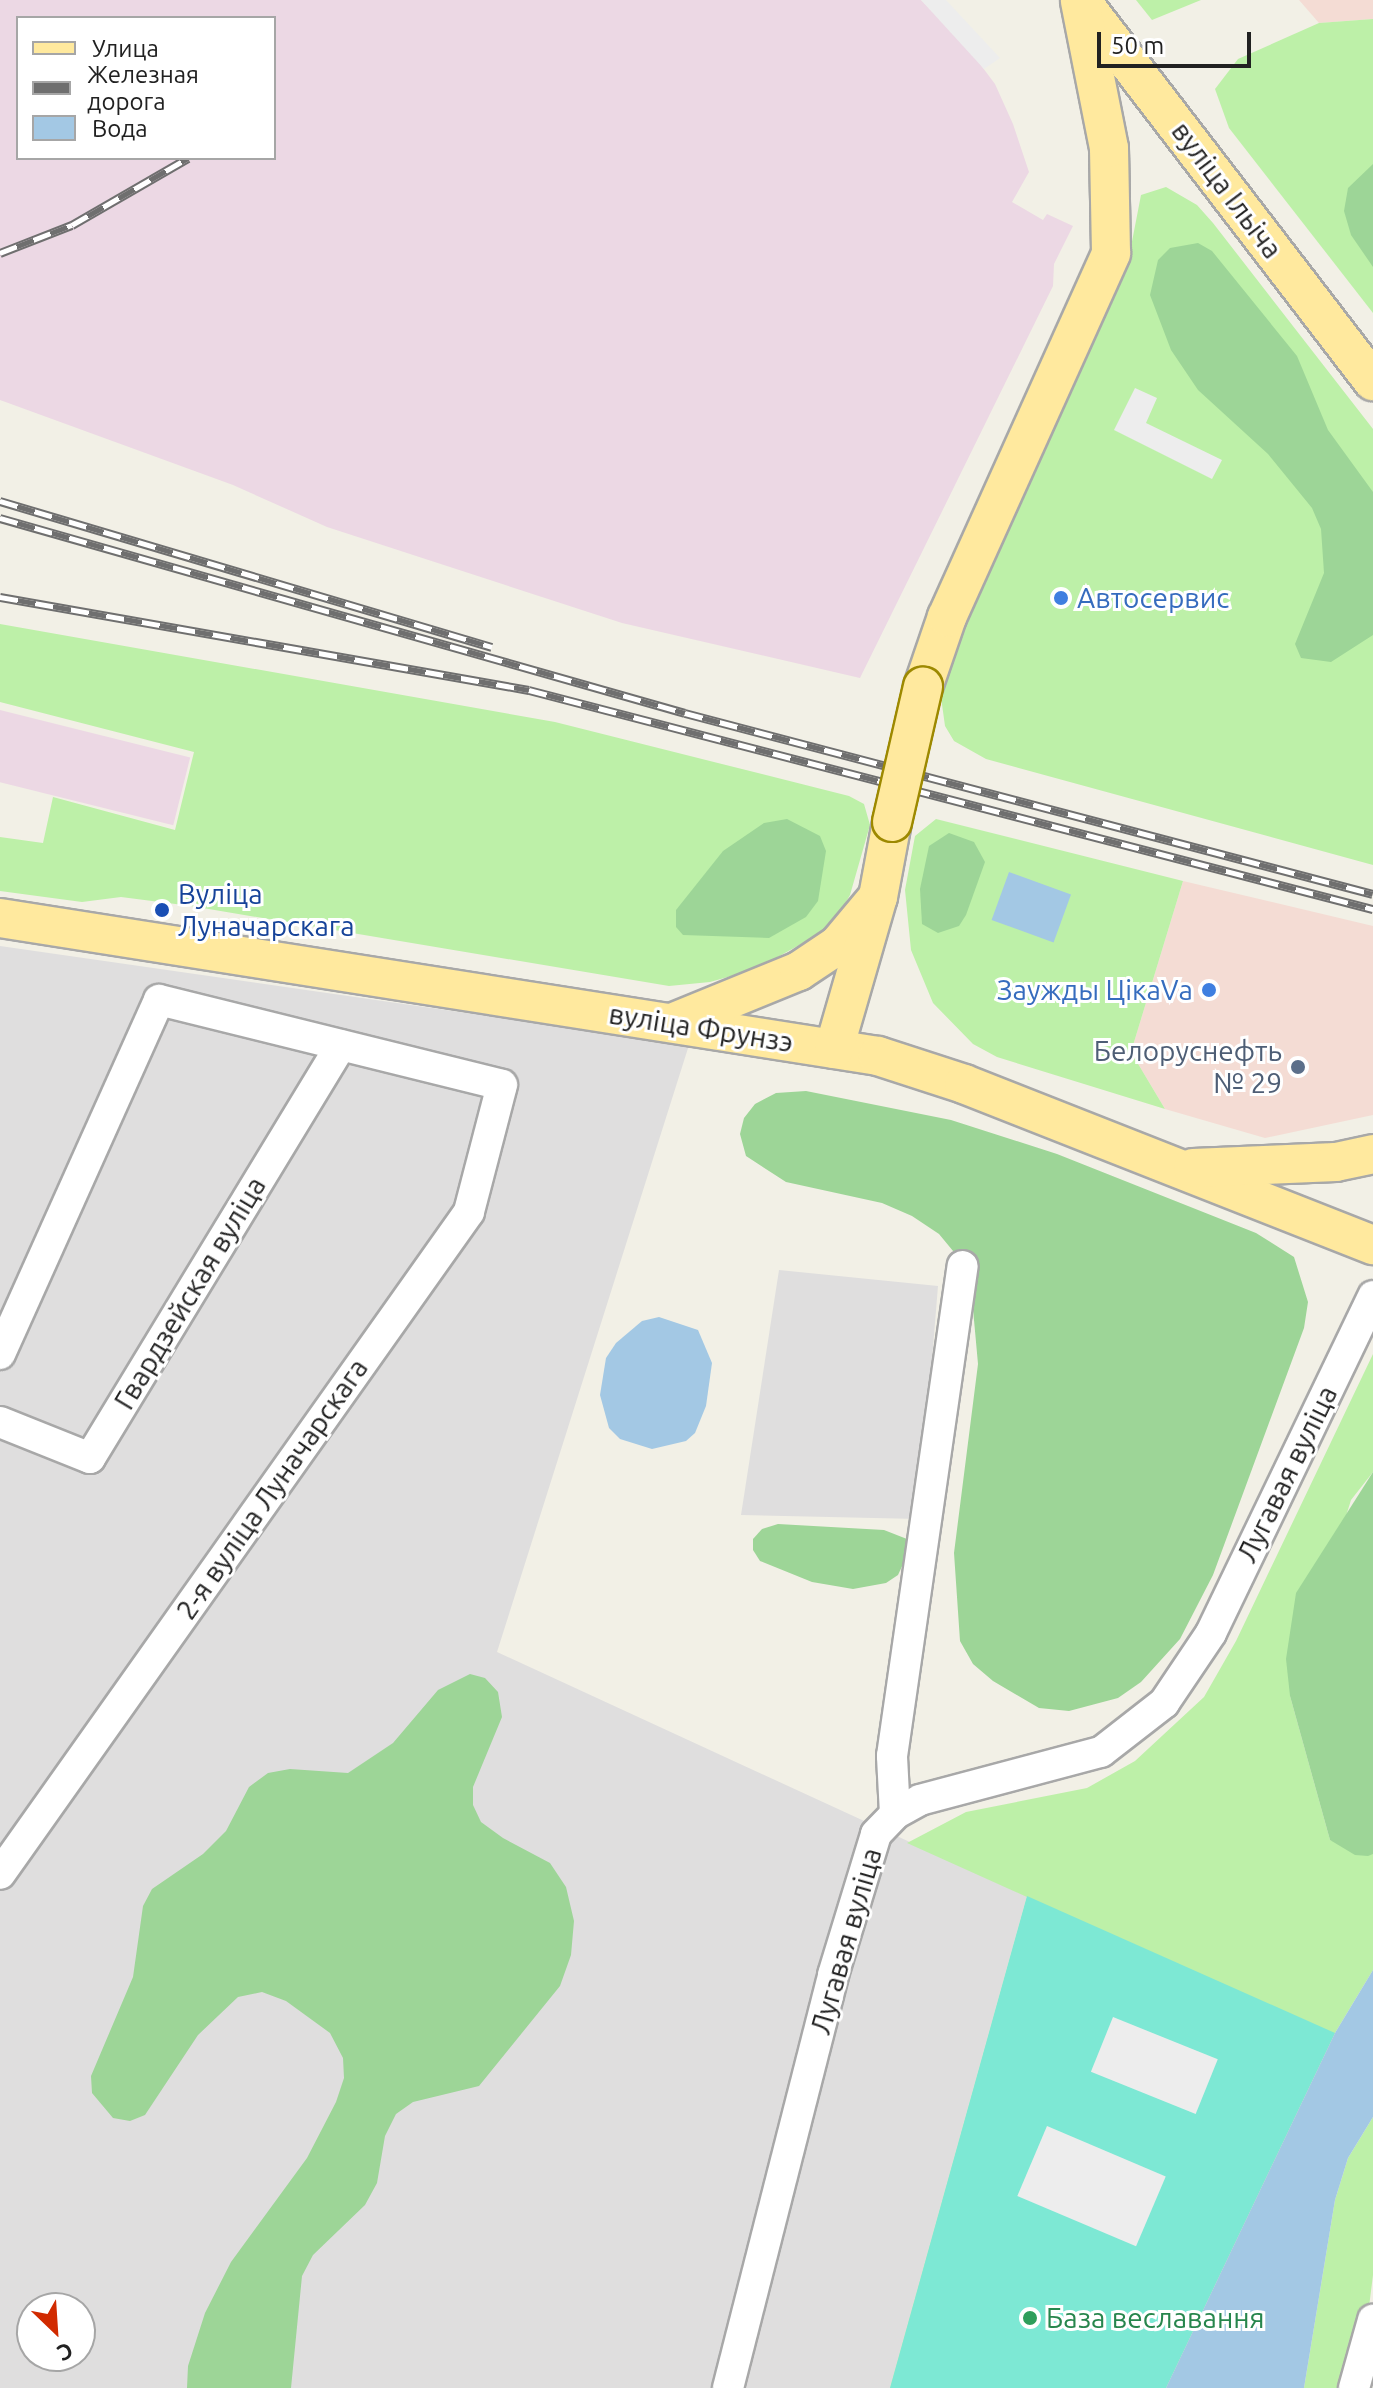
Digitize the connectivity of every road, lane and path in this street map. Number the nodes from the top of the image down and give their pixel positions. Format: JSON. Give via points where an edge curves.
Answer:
{"nodes":[{"id":1,"x":1080,"y":0,"type":"edge"},
{"id":2,"x":1373,"y":381,"type":"edge"},
{"id":3,"x":878,"y":897,"type":"junction"},
{"id":4,"x":0,"y":918,"type":"edge"},
{"id":5,"x":672,"y":1023,"type":"junction"},
{"id":6,"x":341,"y":1045,"type":"junction"},
{"id":7,"x":834,"y":1049,"type":"junction"},
{"id":8,"x":1373,"y":1154,"type":"edge"},
{"id":9,"x":1175,"y":1168,"type":"junction"},
{"id":10,"x":1373,"y":1245,"type":"edge"},
{"id":11,"x":963,"y":1266,"type":"dead end"},
{"id":12,"x":1373,"y":1296,"type":"edge"},
{"id":13,"x":0,"y":1354,"type":"edge"},
{"id":14,"x":0,"y":1422,"type":"edge"},
{"id":15,"x":895,"y":1814,"type":"junction"},
{"id":16,"x":12,"y":1832,"type":"edge"},
{"id":17,"x":0,"y":1874,"type":"edge"},
{"id":18,"x":1373,"y":2320,"type":"edge"},
{"id":19,"x":728,"y":2388,"type":"edge"},
{"id":20,"x":1354,"y":2388,"type":"edge"}],
"edges":[{"from":1,"to":2,"type":"main road","name":"вуліца Ільіча"},
{"from":1,"to":3,"type":"main road","bridge":true,"via":[[1109,148],[1111,253],[947,617],[923,687]]},
{"from":3,"to":5,"type":"main road","via":[[838,945],[799,971]]},
{"from":3,"to":7,"type":"main road"},
{"from":4,"to":5,"type":"main road","name":"вуліца Фрунзэ"},
{"from":5,"to":7,"type":"main road","name":"вуліца Фрунзэ"},
{"from":6,"to":13,"type":"street","via":[[159,1000]]},
{"from":6,"to":14,"type":"street","name":"Гвардзейская вуліца","via":[[90,1458]]},
{"from":6,"to":16,"type":"street","name":"2-я вуліца Луначарскага","via":[[502,1085],[469,1212]]},
{"from":7,"to":9,"type":"main road","name":"вуліца Фрунзэ","via":[[915,1067]]},
{"from":8,"to":9,"type":"main road","via":[[1259,1168]]},
{"from":9,"to":10,"type":"main road","name":"вуліца Фрунзэ"},
{"from":11,"to":15,"type":"street","via":[[892,1756]]},
{"from":12,"to":15,"type":"street","name":"Лугавая вуліца","via":[[1211,1633],[1164,1703],[1123,1737],[1077,1762],[943,1793]]},
{"from":15,"to":19,"type":"street","name":"Лугавая вуліца","via":[[876,1834],[867,1856]]},
{"from":16,"to":17,"type":"street","name":"2-я вуліца Луначарскага"},
{"from":18,"to":20,"type":"street"}]}
